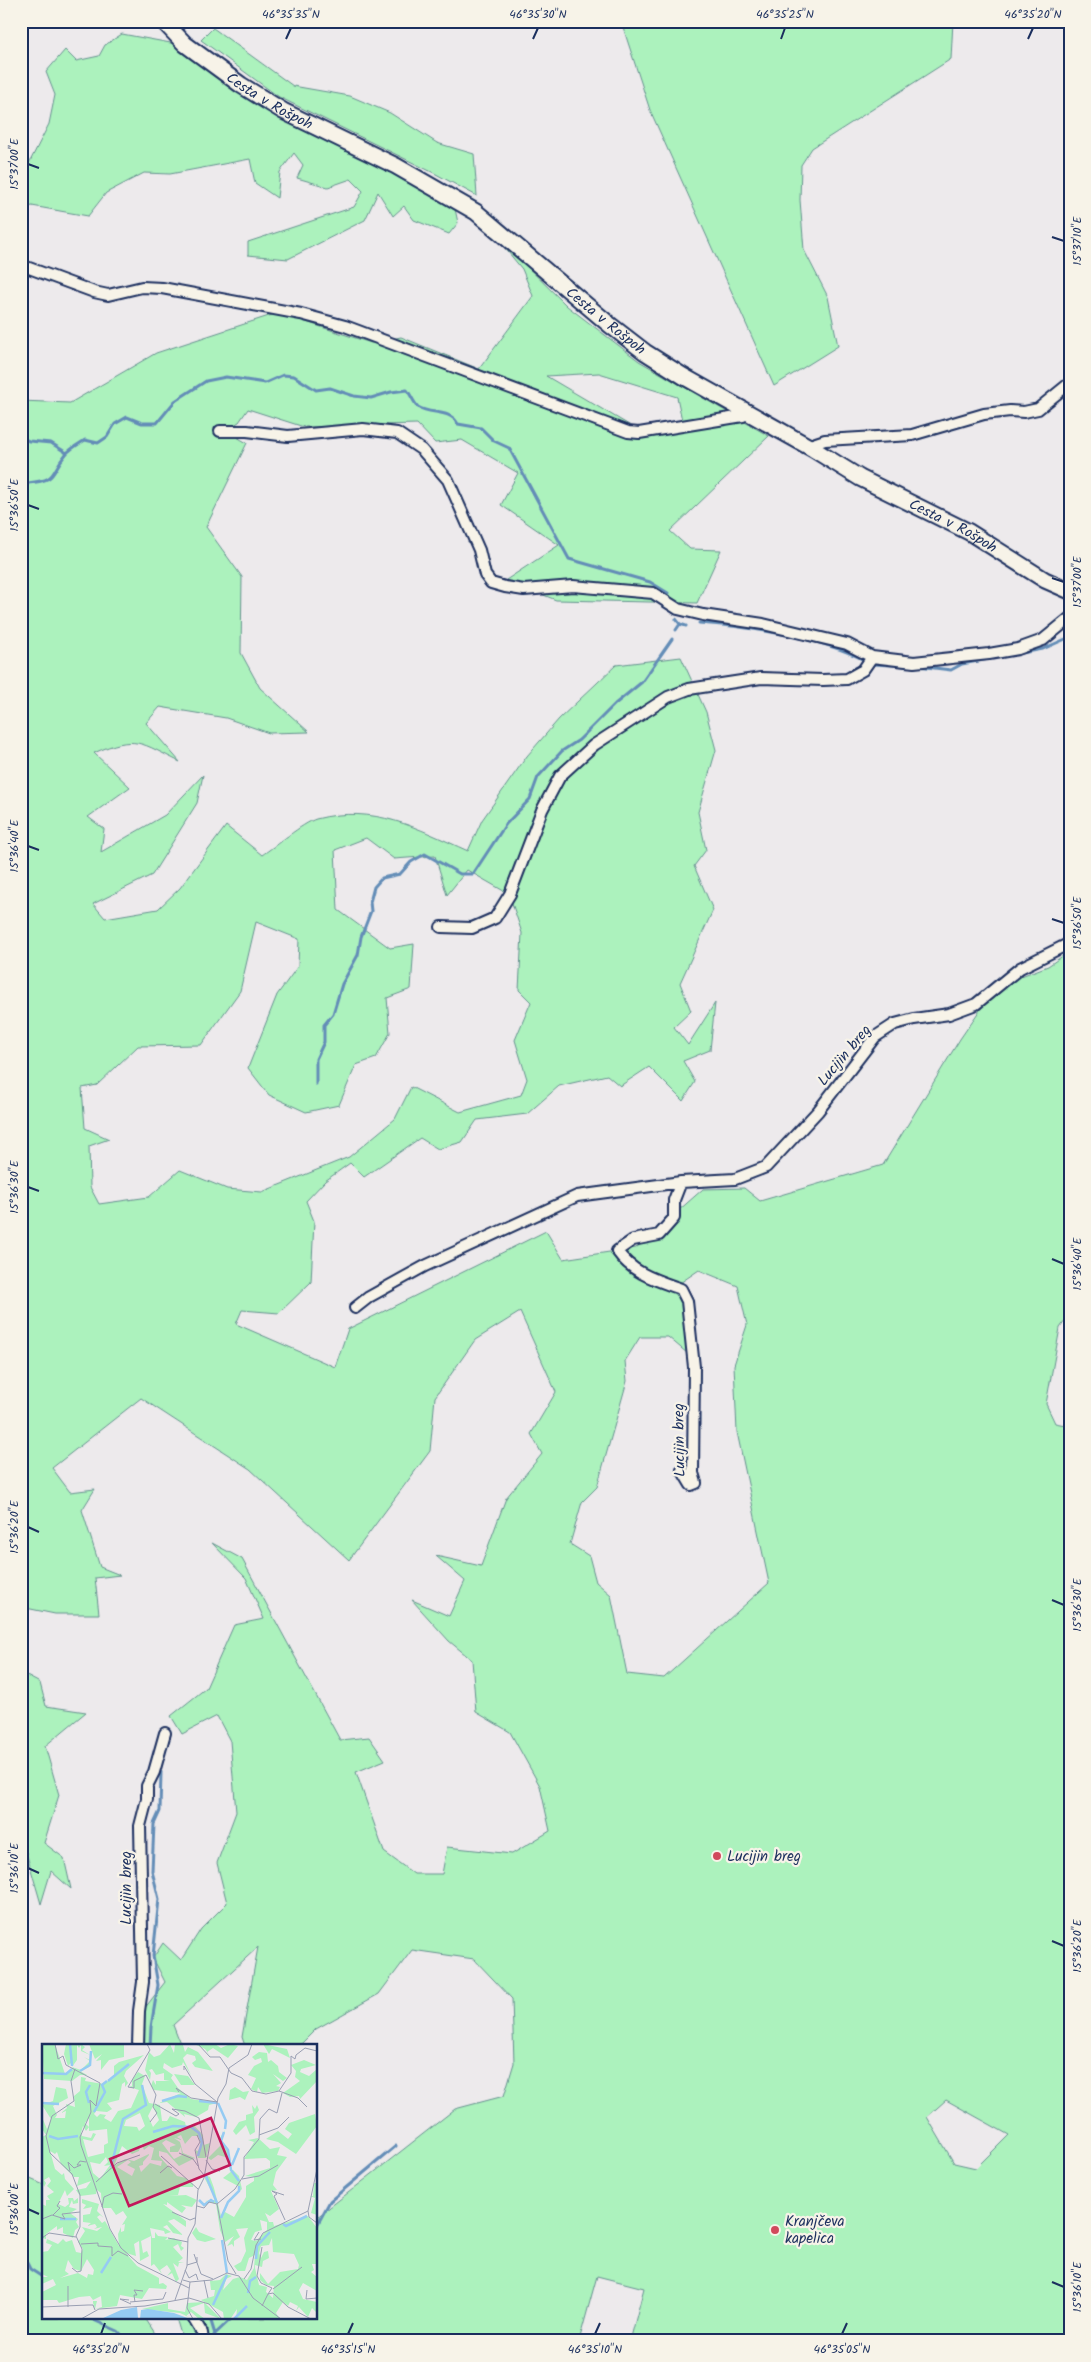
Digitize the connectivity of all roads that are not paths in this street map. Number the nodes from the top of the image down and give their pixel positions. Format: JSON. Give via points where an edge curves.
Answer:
{"nodes":[{"id":1,"x":163,"y":21,"type":"edge"},
{"id":2,"x":21,"y":265,"type":"edge"},
{"id":3,"x":1070,"y":383,"type":"edge"},
{"id":4,"x":746,"y":413,"type":"junction"},
{"id":5,"x":220,"y":431,"type":"dead end"},
{"id":6,"x":807,"y":446,"type":"junction"},
{"id":7,"x":1070,"y":591,"type":"edge"},
{"id":8,"x":1070,"y":618,"type":"edge"},
{"id":9,"x":872,"y":656,"type":"junction"},
{"id":10,"x":441,"y":927,"type":"dead end"},
{"id":11,"x":1070,"y":943,"type":"edge"},
{"id":12,"x":681,"y":1182,"type":"junction"},
{"id":13,"x":355,"y":1308,"type":"dead end"},
{"id":14,"x":682,"y":1470,"type":"dead end"},
{"id":15,"x":165,"y":1734,"type":"dead end"},
{"id":16,"x":138,"y":2044,"type":"edge"},
{"id":17,"x":194,"y":2320,"type":"edge"},
{"id":18,"x":203,"y":2341,"type":"edge"}],
"edges":[{"from":1,"to":4,"type":"street","name":"Cesta v Rošpoh","via":[[193,50],[241,86],[283,111],[396,166],[476,212],[645,352]]},
{"from":2,"to":4,"type":"street","via":[[108,295],[142,287],[162,288],[345,326],[628,432],[639,433]]},
{"from":3,"to":6,"type":"street","via":[[1038,409],[984,414],[912,435],[825,440]]},
{"from":4,"to":6,"type":"street","name":"Cesta v Rošpoh"},
{"from":5,"to":9,"type":"street","via":[[247,431],[272,436],[363,429],[397,433],[422,450],[448,480],[491,583],[524,590],[573,586],[653,593],[678,609],[763,624],[847,644]]},
{"from":6,"to":7,"type":"street","name":"Cesta v Rošpoh","via":[[860,478],[969,532],[1045,580]]},
{"from":8,"to":9,"type":"street","via":[[1043,640],[1018,649],[914,662]]},
{"from":9,"to":10,"type":"street","via":[[863,670],[847,679],[761,678],[689,689],[668,697],[594,745],[560,776],[542,810],[510,894],[495,918],[472,928]]},
{"from":11,"to":12,"type":"street","name":"Lucijin breg","via":[[1020,968],[976,1004],[949,1014],[895,1024],[875,1037],[818,1111],[766,1166],[735,1179]]},
{"from":12,"to":13,"type":"street","name":"Lucijin breg","via":[[577,1196],[426,1266]]},
{"from":12,"to":14,"type":"street","name":"Lucijin breg","via":[[674,1200],[674,1218],[660,1235],[633,1240],[617,1251],[625,1263],[642,1275],[680,1289],[687,1302],[694,1367],[692,1445],[696,1483],[691,1486]]},
{"from":15,"to":16,"type":"street","name":"Lucijin breg","via":[[147,1786],[140,1826],[143,1982]]},
{"from":17,"to":18,"type":"street"}]}
